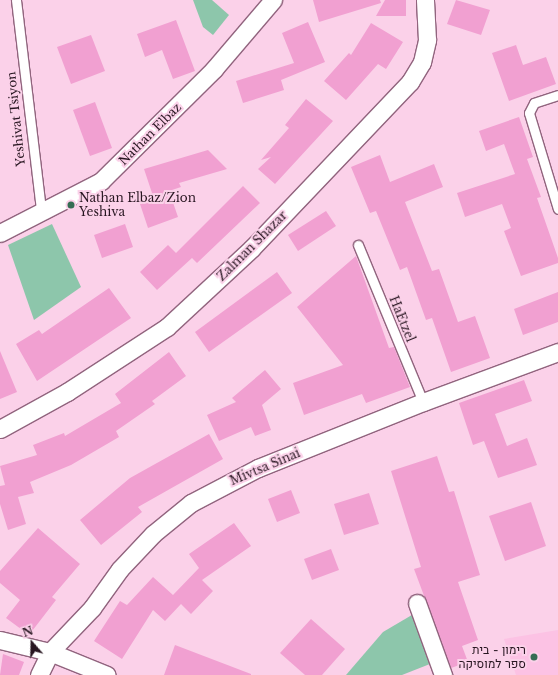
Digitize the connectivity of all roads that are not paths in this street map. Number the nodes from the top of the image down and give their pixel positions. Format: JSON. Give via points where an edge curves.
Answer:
{"nodes":[{"id":1,"x":16,"y":0,"type":"edge"},
{"id":2,"x":273,"y":0,"type":"edge"},
{"id":3,"x":425,"y":0,"type":"edge"},
{"id":4,"x":558,"y":95,"type":"edge"},
{"id":5,"x":558,"y":209,"type":"edge"},
{"id":6,"x":41,"y":211,"type":"junction"},
{"id":7,"x":0,"y":233,"type":"edge"},
{"id":8,"x":358,"y":245,"type":"dead end"},
{"id":9,"x":558,"y":352,"type":"edge"},
{"id":10,"x":423,"y":402,"type":"junction"},
{"id":11,"x":0,"y":429,"type":"edge"},
{"id":12,"x":417,"y":603,"type":"dead end"},
{"id":13,"x":0,"y":640,"type":"edge"},
{"id":14,"x":50,"y":652,"type":"junction"},
{"id":15,"x":39,"y":675,"type":"edge"},
{"id":16,"x":107,"y":675,"type":"edge"},
{"id":17,"x":443,"y":675,"type":"edge"}],
"edges":[{"from":1,"to":6,"type":"lane","name":"Yeshivat Tsiyon"},
{"from":2,"to":6,"type":"street","name":"Nathan Elbaz","via":[[214,69],[154,132],[101,181]]},
{"from":3,"to":11,"type":"street","name":"Zalman Shazar","via":[[427,40],[422,62],[410,82],[251,249],[167,327],[67,392]]},
{"from":4,"to":5,"type":"lane","via":[[534,103],[529,113]]},
{"from":6,"to":7,"type":"street","name":"Nathan Elbaz"},
{"from":8,"to":10,"type":"lane","name":"HaEtzel"},
{"from":9,"to":10,"type":"street","name":"Mivtsa Sinai"},
{"from":10,"to":14,"type":"street","name":"Mivtsa Sinai","via":[[258,468],[192,503],[153,534],[120,569],[92,608]]},
{"from":12,"to":17,"type":"street"},
{"from":13,"to":14,"type":"street"},
{"from":14,"to":15,"type":"street","name":"Mivtsa Sinai"},
{"from":14,"to":16,"type":"street"}]}
